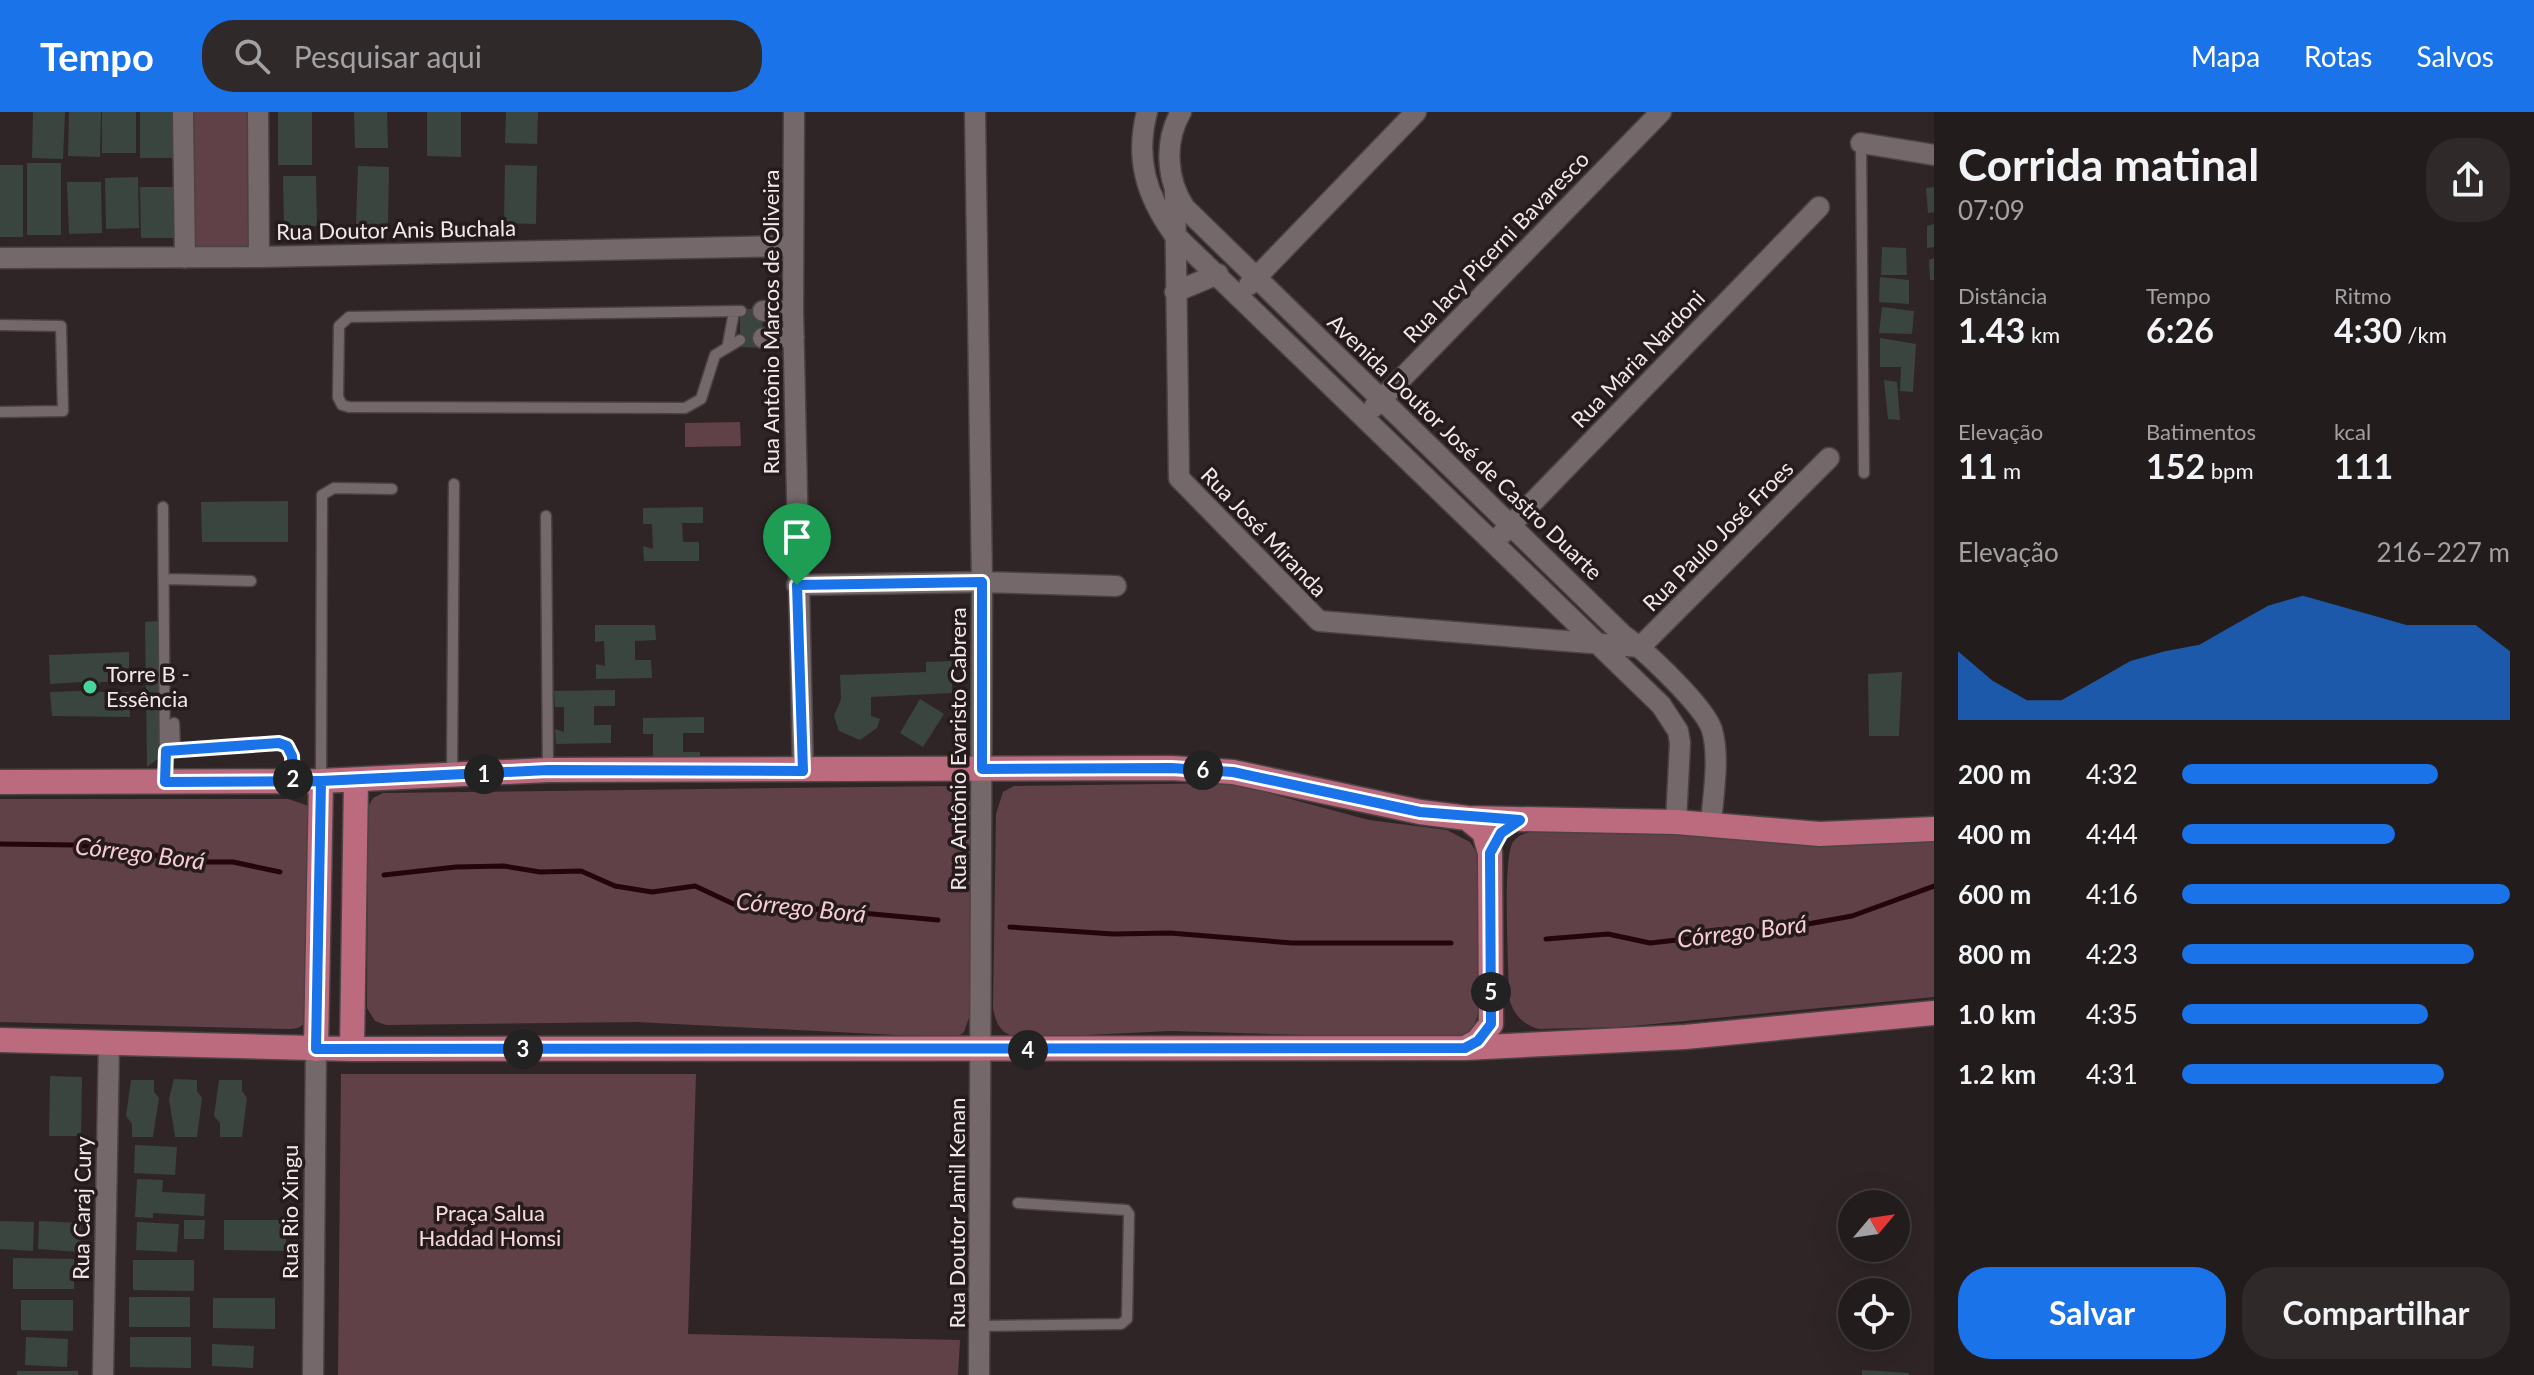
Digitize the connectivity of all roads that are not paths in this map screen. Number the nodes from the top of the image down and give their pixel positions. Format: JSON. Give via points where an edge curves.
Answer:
{"nodes":[{"id":1,"x":183,"y":112,"type":"edge"},
{"id":2,"x":258,"y":112,"type":"edge"},
{"id":3,"x":794,"y":112,"type":"edge"},
{"id":4,"x":975,"y":112,"type":"edge"},
{"id":5,"x":1147,"y":112,"type":"edge"},
{"id":6,"x":1181,"y":112,"type":"edge"},
{"id":7,"x":1416,"y":112,"type":"edge"},
{"id":8,"x":1661,"y":112,"type":"edge"},
{"id":9,"x":1861,"y":143,"type":"joint"},
{"id":10,"x":1934,"y":155,"type":"edge"},
{"id":11,"x":1175,"y":189,"type":"junction"},
{"id":12,"x":1819,"y":207,"type":"dead end"},
{"id":13,"x":1173,"y":233,"type":"junction"},
{"id":14,"x":792,"y":246,"type":"junction"},
{"id":15,"x":259,"y":257,"type":"junction"},
{"id":16,"x":0,"y":258,"type":"edge"},
{"id":17,"x":185,"y":258,"type":"junction"},
{"id":18,"x":1218,"y":274,"type":"junction"},
{"id":19,"x":1256,"y":277,"type":"junction"},
{"id":20,"x":1175,"y":292,"type":"junction"},
{"id":21,"x":1240,"y":294,"type":"junction"},
{"id":22,"x":763,"y":311,"type":"dead end"},
{"id":23,"x":793,"y":311,"type":"junction"},
{"id":24,"x":0,"y":325,"type":"edge"},
{"id":25,"x":794,"y":337,"type":"junction"},
{"id":26,"x":763,"y":338,"type":"dead end"},
{"id":27,"x":740,"y":340,"type":"dead end"},
{"id":28,"x":728,"y":344,"type":"junction"},
{"id":29,"x":1381,"y":399,"type":"junction"},
{"id":30,"x":0,"y":412,"type":"edge"},
{"id":31,"x":1365,"y":417,"type":"junction"},
{"id":32,"x":1829,"y":458,"type":"dead end"},
{"id":33,"x":1864,"y":473,"type":"dead end"},
{"id":34,"x":454,"y":484,"type":"dead end"},
{"id":35,"x":392,"y":489,"type":"dead end"},
{"id":36,"x":163,"y":507,"type":"dead end"},
{"id":37,"x":546,"y":516,"type":"dead end"},
{"id":38,"x":1510,"y":525,"type":"junction"},
{"id":39,"x":1492,"y":544,"type":"junction"},
{"id":40,"x":166,"y":579,"type":"junction"},
{"id":41,"x":251,"y":581,"type":"dead end"},
{"id":42,"x":982,"y":582,"type":"junction"},
{"id":43,"x":797,"y":585,"type":"junction"},
{"id":44,"x":1116,"y":586,"type":"dead end"},
{"id":45,"x":1596,"y":642,"type":"junction"},
{"id":46,"x":1640,"y":647,"type":"junction"},
{"id":47,"x":1706,"y":715,"type":"junction"},
{"id":48,"x":174,"y":723,"type":"dead end"},
{"id":49,"x":1678,"y":731,"type":"junction"},
{"id":50,"x":170,"y":751,"type":"junction"},
{"id":51,"x":982,"y":769,"type":"junction"},
{"id":52,"x":548,"y":770,"type":"junction"},
{"id":53,"x":803,"y":771,"type":"junction"},
{"id":54,"x":452,"y":776,"type":"junction"},
{"id":55,"x":356,"y":780,"type":"junction"},
{"id":56,"x":293,"y":781,"type":"junction"},
{"id":57,"x":321,"y":781,"type":"junction"},
{"id":58,"x":0,"y":782,"type":"edge"},
{"id":59,"x":165,"y":782,"type":"junction"},
{"id":60,"x":1467,"y":818,"type":"junction"},
{"id":61,"x":1520,"y":820,"type":"junction"},
{"id":62,"x":1676,"y":822,"type":"junction"},
{"id":63,"x":1711,"y":824,"type":"junction"},
{"id":64,"x":1934,"y":829,"type":"edge"},
{"id":65,"x":1490,"y":853,"type":"junction"},
{"id":66,"x":1934,"y":1013,"type":"edge"},
{"id":67,"x":1491,"y":1024,"type":"junction"},
{"id":68,"x":0,"y":1040,"type":"edge"},
{"id":69,"x":109,"y":1043,"type":"junction"},
{"id":70,"x":1517,"y":1047,"type":"junction"},
{"id":71,"x":1465,"y":1048,"type":"junction"},
{"id":72,"x":316,"y":1049,"type":"junction"},
{"id":73,"x":352,"y":1049,"type":"junction"},
{"id":74,"x":982,"y":1051,"type":"junction"},
{"id":75,"x":1018,"y":1203,"type":"dead end"},
{"id":76,"x":980,"y":1326,"type":"junction"},
{"id":77,"x":103,"y":1375,"type":"edge"},
{"id":78,"x":313,"y":1375,"type":"edge"},
{"id":79,"x":979,"y":1375,"type":"edge"}],
"edges":[{"from":1,"to":17,"type":"street"},
{"from":2,"to":15,"type":"street"},
{"from":3,"to":14,"type":"street","name":"Rua Antônio Marcos de Oliveira"},
{"from":4,"to":42,"type":"street","name":"Rua Antônio Evaristo Cabrera"},
{"from":5,"to":13,"type":"street","via":[[1140,141],[1142,170],[1157,210]]},
{"from":6,"to":11,"type":"street","name":"Avenida Doutor José de Castro Duarte","via":[[1169,155]]},
{"from":7,"to":19,"type":"street"},
{"from":8,"to":29,"type":"street","name":"Rua Iacy Picerni Bavaresco"},
{"from":9,"to":10,"type":"street"},
{"from":9,"to":33,"type":"lane"},
{"from":11,"to":13,"type":"street","name":"Rua José Miranda"},
{"from":11,"to":19,"type":"street","name":"Avenida Doutor José de Castro Duarte","via":[[1185,208]]},
{"from":12,"to":38,"type":"street","name":"Rua Maria Nardoni"},
{"from":13,"to":18,"type":"street"},
{"from":13,"to":20,"type":"street","name":"Rua José Miranda"},
{"from":14,"to":15,"type":"street","name":"Rua Doutor Anis Buchala"},
{"from":14,"to":23,"type":"street","name":"Rua Antônio Marcos de Oliveira"},
{"from":15,"to":17,"type":"street","name":"Rua Doutor Anis Buchala"},
{"from":16,"to":17,"type":"street","name":"Rua Doutor Anis Buchala"},
{"from":18,"to":20,"type":"street"},
{"from":18,"to":21,"type":"street"},
{"from":19,"to":21,"type":"street"},
{"from":19,"to":29,"type":"street","name":"Avenida Doutor José de Castro Duarte"},
{"from":20,"to":45,"type":"street","name":"Rua José Miranda","via":[[1179,478],[1319,621]]},
{"from":21,"to":31,"type":"street"},
{"from":22,"to":23,"type":"street"},
{"from":23,"to":25,"type":"street","name":"Rua Antônio Marcos de Oliveira"},
{"from":24,"to":30,"type":"lane","via":[[61,326],[63,411]]},
{"from":25,"to":26,"type":"street"},
{"from":25,"to":43,"type":"street","name":"Rua Antônio Marcos de Oliveira"},
{"from":27,"to":28,"type":"lane"},
{"from":28,"to":28,"type":"lane","via":[[711,361],[701,399],[685,408],[349,407],[338,397],[339,326],[349,317],[737,312]]},
{"from":29,"to":31,"type":"street","name":"Rua Iacy Picerni Bavaresco"},
{"from":29,"to":38,"type":"street","name":"Avenida Doutor José de Castro Duarte"},
{"from":31,"to":39,"type":"street"},
{"from":32,"to":46,"type":"street","name":"Rua Paulo José Froes"},
{"from":34,"to":54,"type":"lane"},
{"from":35,"to":57,"type":"lane","via":[[334,488],[322,495]]},
{"from":36,"to":40,"type":"lane"},
{"from":37,"to":52,"type":"lane"},
{"from":38,"to":39,"type":"street","name":"Rua Maria Nardoni"},
{"from":38,"to":46,"type":"street","name":"Avenida Doutor José de Castro Duarte"},
{"from":39,"to":45,"type":"street"},
{"from":40,"to":41,"type":"lane"},
{"from":40,"to":50,"type":"lane"},
{"from":42,"to":43,"type":"street"},
{"from":42,"to":44,"type":"street"},
{"from":42,"to":51,"type":"street","name":"Rua Antônio Evaristo Cabrera"},
{"from":43,"to":53,"type":"street","name":"Rua Antônio Marcos de Oliveira"},
{"from":45,"to":46,"type":"street","name":"Rua José Miranda"},
{"from":45,"to":49,"type":"street","via":[[1661,705]]},
{"from":46,"to":47,"type":"street","name":"Avenida Doutor José de Castro Duarte"},
{"from":47,"to":49,"type":"street"},
{"from":47,"to":63,"type":"street","via":[[1714,742]]},
{"from":48,"to":50,"type":"lane"},
{"from":49,"to":62,"type":"street"},
{"from":50,"to":56,"type":"lane","via":[[279,743],[292,756]]},
{"from":50,"to":59,"type":"lane"},
{"from":51,"to":53,"type":"main road"},
{"from":51,"to":60,"type":"main road","via":[[1233,772]]},
{"from":51,"to":74,"type":"street","name":"Rua Antônio Evaristo Cabrera"},
{"from":52,"to":53,"type":"main road"},
{"from":52,"to":54,"type":"main road"},
{"from":54,"to":55,"type":"main road"},
{"from":55,"to":57,"type":"main road"},
{"from":55,"to":73,"type":"main road"},
{"from":56,"to":57,"type":"main road"},
{"from":56,"to":59,"type":"main road"},
{"from":57,"to":72,"type":"main road"},
{"from":58,"to":59,"type":"main road"},
{"from":60,"to":61,"type":"main road"},
{"from":60,"to":65,"type":"main road","via":[[1484,832]]},
{"from":61,"to":62,"type":"main road"},
{"from":61,"to":65,"type":"main road","via":[[1501,833]]},
{"from":62,"to":63,"type":"main road"},
{"from":63,"to":64,"type":"main road","via":[[1820,834]]},
{"from":65,"to":67,"type":"main road"},
{"from":66,"to":70,"type":"main road"},
{"from":67,"to":70,"type":"main road"},
{"from":67,"to":71,"type":"main road"},
{"from":68,"to":69,"type":"main road"},
{"from":69,"to":72,"type":"main road"},
{"from":69,"to":77,"type":"street","name":"Rua Caraj Cury"},
{"from":70,"to":71,"type":"main road"},
{"from":71,"to":74,"type":"main road"},
{"from":72,"to":73,"type":"main road"},
{"from":72,"to":78,"type":"street","name":"Rua Rio Xingu"},
{"from":73,"to":74,"type":"main road"},
{"from":74,"to":76,"type":"street","name":"Rua Doutor Jamil Kenan"},
{"from":75,"to":76,"type":"lane","via":[[1126,1210],[1127,1319],[1121,1324]]},
{"from":76,"to":79,"type":"street","name":"Rua Doutor Jamil Kenan"}]}
